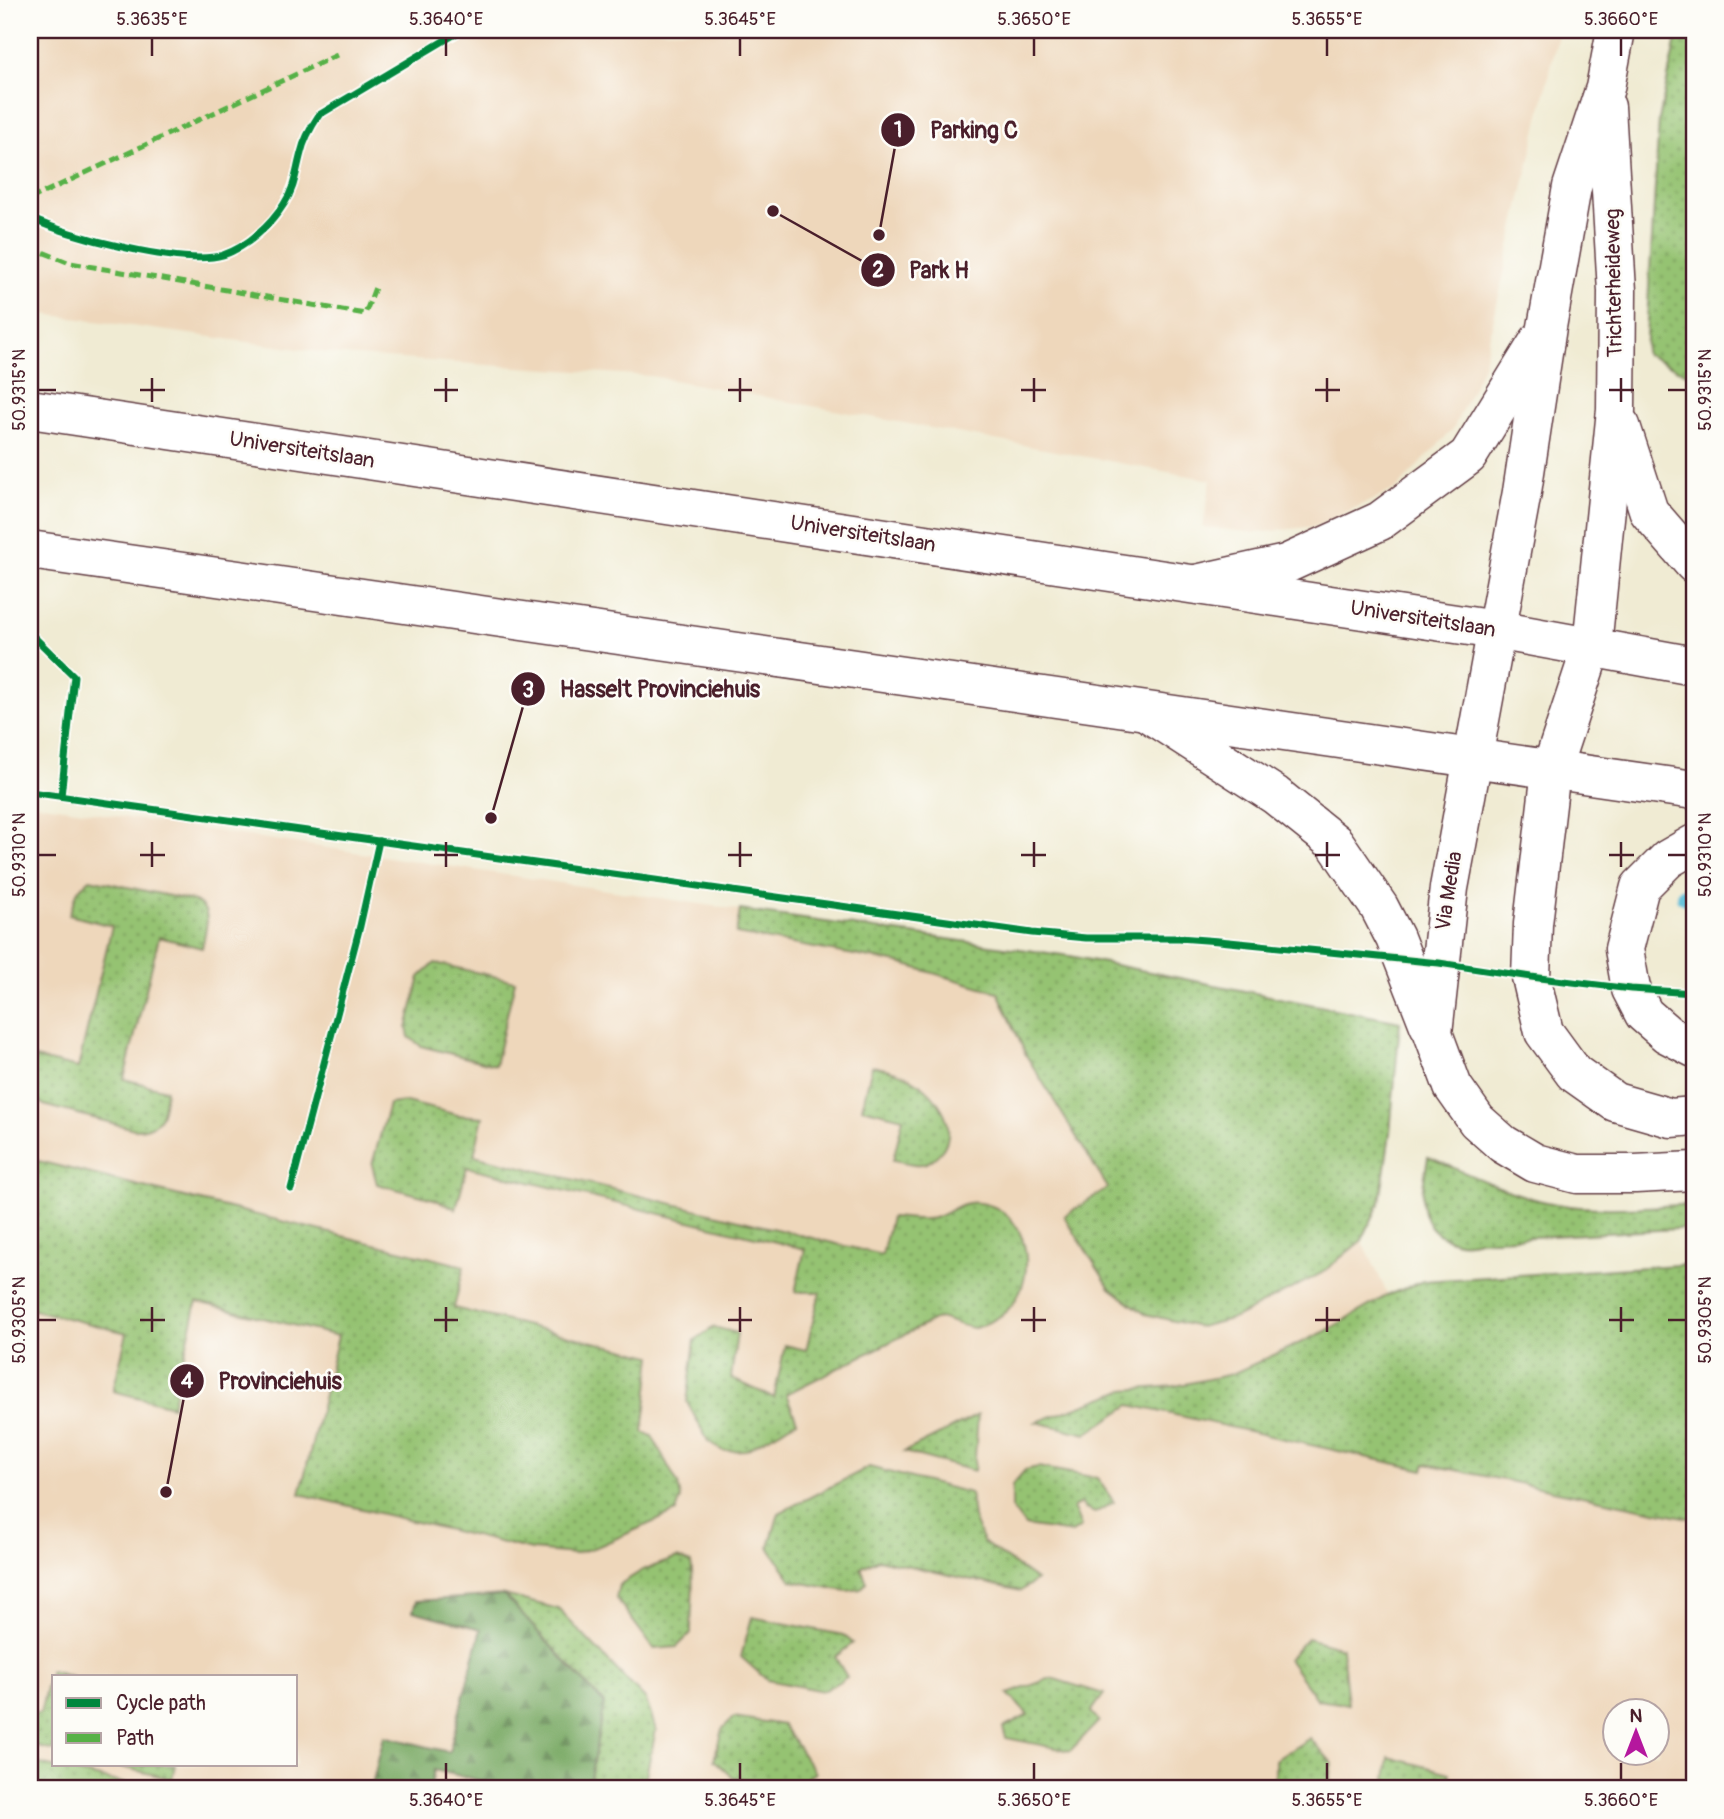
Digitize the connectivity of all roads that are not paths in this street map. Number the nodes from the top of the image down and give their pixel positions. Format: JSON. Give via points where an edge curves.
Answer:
{"nodes":[{"id":1,"x":1616,"y":30,"type":"edge"},
{"id":2,"x":1605,"y":88,"type":"junction"},
{"id":3,"x":1547,"y":327,"type":"junction"},
{"id":4,"x":30,"y":409,"type":"edge"},
{"id":5,"x":1616,"y":410,"type":"junction"},
{"id":6,"x":30,"y":550,"type":"edge"},
{"id":7,"x":1694,"y":564,"type":"edge"},
{"id":8,"x":1196,"y":584,"type":"junction"},
{"id":9,"x":1496,"y":630,"type":"junction"},
{"id":10,"x":1592,"y":646,"type":"junction"},
{"id":11,"x":1694,"y":666,"type":"edge"},
{"id":12,"x":1146,"y":712,"type":"junction"},
{"id":13,"x":1471,"y":758,"type":"junction"},
{"id":14,"x":1551,"y":770,"type":"junction"},
{"id":15,"x":1694,"y":790,"type":"edge"},
{"id":16,"x":1694,"y":844,"type":"edge"},
{"id":17,"x":1433,"y":1033,"type":"junction"},
{"id":18,"x":1694,"y":1048,"type":"edge"},
{"id":19,"x":1694,"y":1116,"type":"edge"},
{"id":20,"x":1694,"y":1171,"type":"edge"}],
"edges":[{"from":1,"to":2,"type":"main road","name":"Trichterheideweg"},
{"from":2,"to":3,"type":"main road","name":"Trichterheideweg","via":[[1573,187]]},
{"from":2,"to":5,"type":"main road","name":"Trichterheideweg","via":[[1616,291]]},
{"from":3,"to":8,"type":"main road","via":[[1468,456],[1391,513],[1286,564]]},
{"from":3,"to":9,"type":"main road","name":"Trichterheideweg"},
{"from":4,"to":8,"type":"main road","name":"Universiteitslaan"},
{"from":5,"to":7,"type":"main road","via":[[1649,513]]},
{"from":5,"to":10,"type":"main road","name":"Trichterheideweg"},
{"from":6,"to":12,"type":"main road"},
{"from":8,"to":9,"type":"main road","name":"Universiteitslaan"},
{"from":9,"to":10,"type":"main road","name":"Universiteitslaan"},
{"from":9,"to":13,"type":"main road","name":"Via Media"},
{"from":10,"to":11,"type":"main road","name":"Universiteitslaan"},
{"from":10,"to":14,"type":"main road"},
{"from":12,"to":13,"type":"main road"},
{"from":12,"to":17,"type":"main road","via":[[1275,795],[1335,844],[1379,907]]},
{"from":13,"to":14,"type":"main road"},
{"from":13,"to":17,"type":"main road","name":"Via Media","via":[[1448,888]]},
{"from":14,"to":15,"type":"main road"},
{"from":14,"to":19,"type":"main road","via":[[1531,977],[1544,1032],[1574,1073],[1615,1102],[1671,1118]]},
{"from":16,"to":18,"type":"main road","via":[[1668,859],[1640,887],[1624,948],[1631,989],[1644,1014],[1667,1034]]},
{"from":17,"to":20,"type":"main road","name":"Via Media","via":[[1453,1087],[1477,1122],[1535,1163],[1577,1174]]}]}
